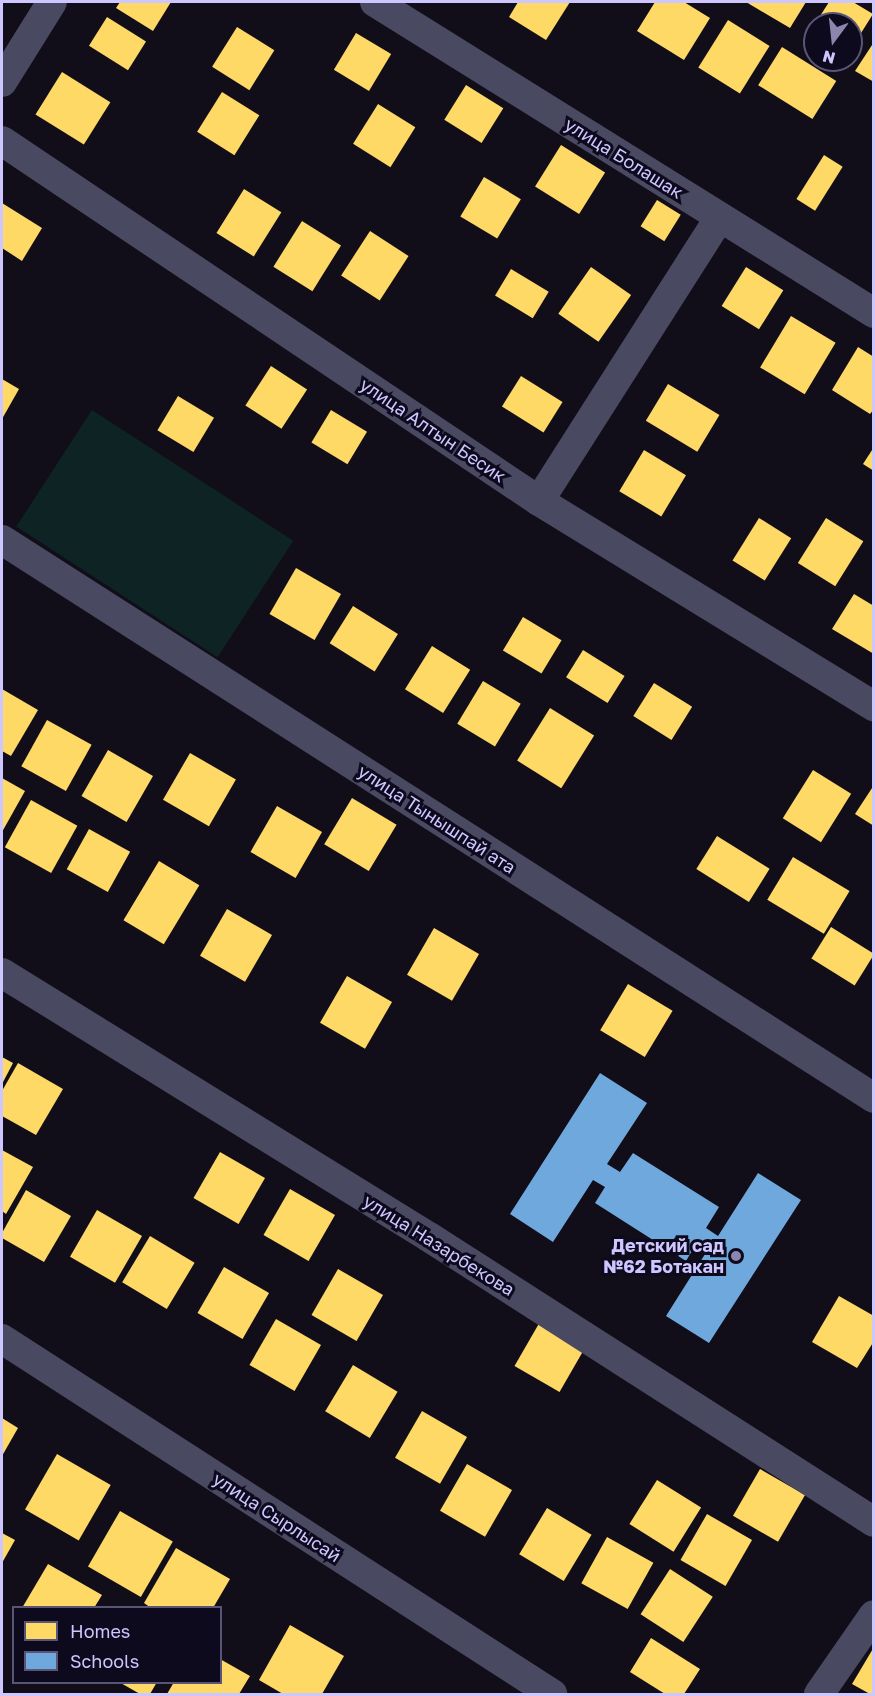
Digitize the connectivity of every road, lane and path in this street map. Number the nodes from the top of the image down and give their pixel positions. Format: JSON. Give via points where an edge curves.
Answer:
{"nodes":[{"id":1,"x":52,"y":2,"type":"edge"},
{"id":2,"x":375,"y":2,"type":"edge"},
{"id":3,"x":2,"y":82,"type":"edge"},
{"id":4,"x":2,"y":141,"type":"edge"},
{"id":5,"x":719,"y":218,"type":"junction"},
{"id":6,"x":873,"y":313,"type":"edge"},
{"id":7,"x":539,"y":501,"type":"junction"},
{"id":8,"x":2,"y":540,"type":"edge"},
{"id":9,"x":873,"y":706,"type":"edge"},
{"id":10,"x":2,"y":973,"type":"edge"},
{"id":11,"x":873,"y":1098,"type":"edge"},
{"id":12,"x":2,"y":1339,"type":"edge"},
{"id":13,"x":873,"y":1522,"type":"edge"},
{"id":14,"x":873,"y":1615,"type":"edge"},
{"id":15,"x":552,"y":1695,"type":"edge"},
{"id":16,"x":819,"y":1695,"type":"edge"}],
"edges":[{"from":1,"to":3,"type":"street"},
{"from":2,"to":5,"type":"street","name":"улица Болашак"},
{"from":4,"to":7,"type":"street","name":"улица Алтын Бесик"},
{"from":5,"to":6,"type":"street","name":"улица Болашак"},
{"from":5,"to":7,"type":"street"},
{"from":7,"to":9,"type":"street","name":"улица Алтын Бесик"},
{"from":8,"to":11,"type":"street","name":"улица Тынышпай ата"},
{"from":10,"to":13,"type":"street","name":"улица Назарбекова","via":[[429,1237]]},
{"from":12,"to":15,"type":"street","name":"улица Сырлысай"},
{"from":14,"to":16,"type":"street"}]}
